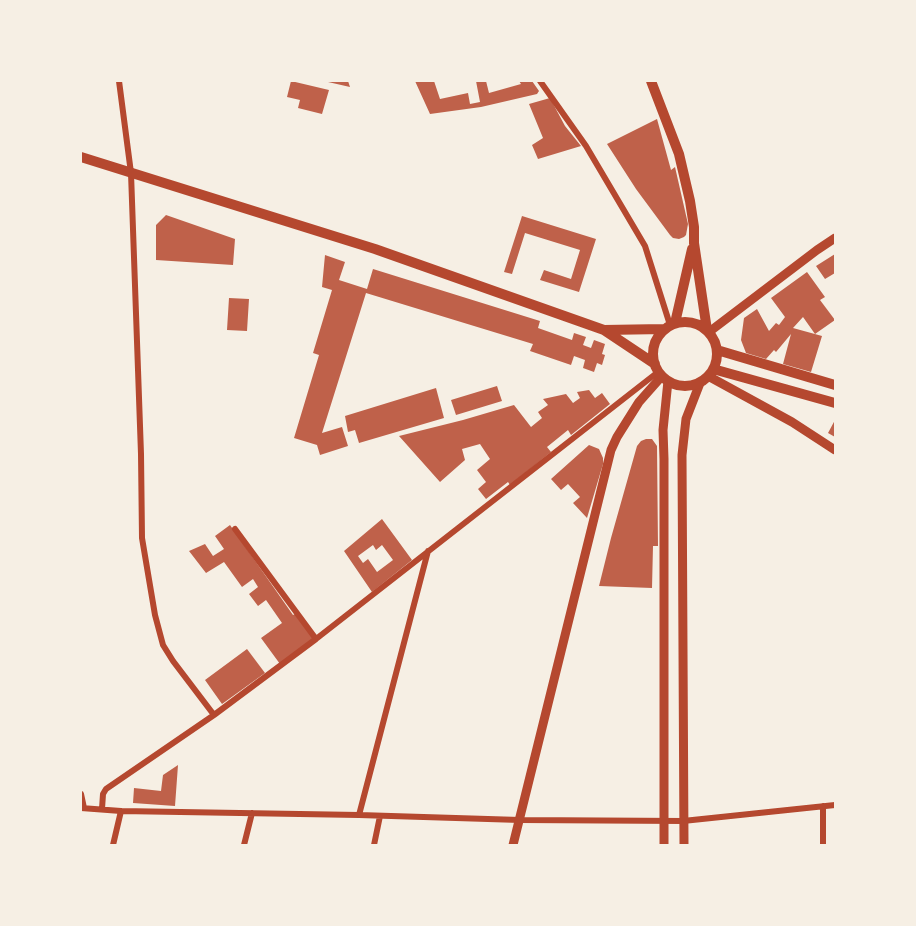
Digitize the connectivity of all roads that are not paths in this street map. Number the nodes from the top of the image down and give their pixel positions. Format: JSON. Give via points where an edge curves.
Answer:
{"nodes":[{"id":1,"x":118,"y":81,"type":"edge"},
{"id":2,"x":540,"y":81,"type":"edge"},
{"id":3,"x":651,"y":81,"type":"edge"},
{"id":4,"x":81,"y":157,"type":"edge"},
{"id":5,"x":131,"y":172,"type":"junction"},
{"id":6,"x":835,"y":237,"type":"edge"},
{"id":7,"x":694,"y":243,"type":"junction"},
{"id":8,"x":670,"y":326,"type":"junction"},
{"id":9,"x":604,"y":330,"type":"junction"},
{"id":10,"x":708,"y":331,"type":"junction"},
{"id":11,"x":717,"y":350,"type":"junction"},
{"id":12,"x":661,"y":373,"type":"junction"},
{"id":13,"x":707,"y":376,"type":"junction"},
{"id":14,"x":835,"y":385,"type":"edge"},
{"id":15,"x":835,"y":403,"type":"edge"},
{"id":16,"x":835,"y":450,"type":"edge"},
{"id":17,"x":235,"y":529,"type":"dead end"},
{"id":18,"x":428,"y":550,"type":"junction"},
{"id":19,"x":316,"y":639,"type":"junction"},
{"id":20,"x":214,"y":715,"type":"junction"},
{"id":21,"x":81,"y":794,"type":"edge"},
{"id":22,"x":835,"y":805,"type":"edge"},
{"id":23,"x":823,"y":806,"type":"junction"},
{"id":24,"x":82,"y":808,"type":"edge"},
{"id":25,"x":102,"y":809,"type":"junction"},
{"id":26,"x":121,"y":811,"type":"junction"},
{"id":27,"x":252,"y":813,"type":"junction"},
{"id":28,"x":359,"y":815,"type":"junction"},
{"id":29,"x":380,"y":816,"type":"junction"},
{"id":30,"x":520,"y":820,"type":"junction"},
{"id":31,"x":663,"y":821,"type":"junction"},
{"id":32,"x":683,"y":821,"type":"junction"},
{"id":33,"x":113,"y":845,"type":"edge"},
{"id":34,"x":244,"y":845,"type":"edge"},
{"id":35,"x":374,"y":845,"type":"edge"},
{"id":36,"x":513,"y":845,"type":"edge"},
{"id":37,"x":664,"y":845,"type":"edge"},
{"id":38,"x":684,"y":845,"type":"edge"},
{"id":39,"x":823,"y":845,"type":"edge"}],
"edges":[{"from":1,"to":5,"type":"street"},
{"from":2,"to":8,"type":"street","via":[[586,146],[645,246]]},
{"from":3,"to":7,"type":"main road","via":[[679,154],[693,217]]},
{"from":4,"to":5,"type":"main road"},
{"from":5,"to":9,"type":"main road","via":[[375,249]]},
{"from":5,"to":20,"type":"street","via":[[142,538],[163,645]]},
{"from":6,"to":10,"type":"street"},
{"from":7,"to":8,"type":"main road"},
{"from":7,"to":10,"type":"main road"},
{"from":8,"to":9,"type":"main road"},
{"from":8,"to":10,"type":"main road","via":[[687,322]]},
{"from":8,"to":12,"type":"main road","via":[[654,345],[653,355]]},
{"from":9,"to":12,"type":"main road"},
{"from":10,"to":11,"type":"main road"},
{"from":11,"to":13,"type":"main road","via":[[717,360]]},
{"from":11,"to":14,"type":"main road"},
{"from":12,"to":13,"type":"main road","via":[[678,385],[689,386]]},
{"from":12,"to":18,"type":"street"},
{"from":12,"to":30,"type":"street","via":[[611,450]]},
{"from":12,"to":31,"type":"street"},
{"from":13,"to":15,"type":"main road"},
{"from":13,"to":16,"type":"street"},
{"from":13,"to":32,"type":"street","via":[[686,419],[682,454]]},
{"from":17,"to":19,"type":"street"},
{"from":18,"to":19,"type":"street"},
{"from":18,"to":28,"type":"street"},
{"from":19,"to":20,"type":"street"},
{"from":20,"to":25,"type":"street","via":[[106,789]]},
{"from":21,"to":24,"type":"street"},
{"from":22,"to":23,"type":"street"},
{"from":23,"to":32,"type":"street"},
{"from":23,"to":39,"type":"street"},
{"from":24,"to":25,"type":"street"},
{"from":25,"to":26,"type":"street"},
{"from":26,"to":27,"type":"street"},
{"from":26,"to":33,"type":"street"},
{"from":27,"to":28,"type":"street"},
{"from":27,"to":34,"type":"street"},
{"from":28,"to":29,"type":"street"},
{"from":29,"to":30,"type":"street"},
{"from":29,"to":35,"type":"street"},
{"from":30,"to":31,"type":"street"},
{"from":30,"to":36,"type":"street"},
{"from":31,"to":32,"type":"street"},
{"from":31,"to":37,"type":"street"},
{"from":32,"to":38,"type":"street"}]}
